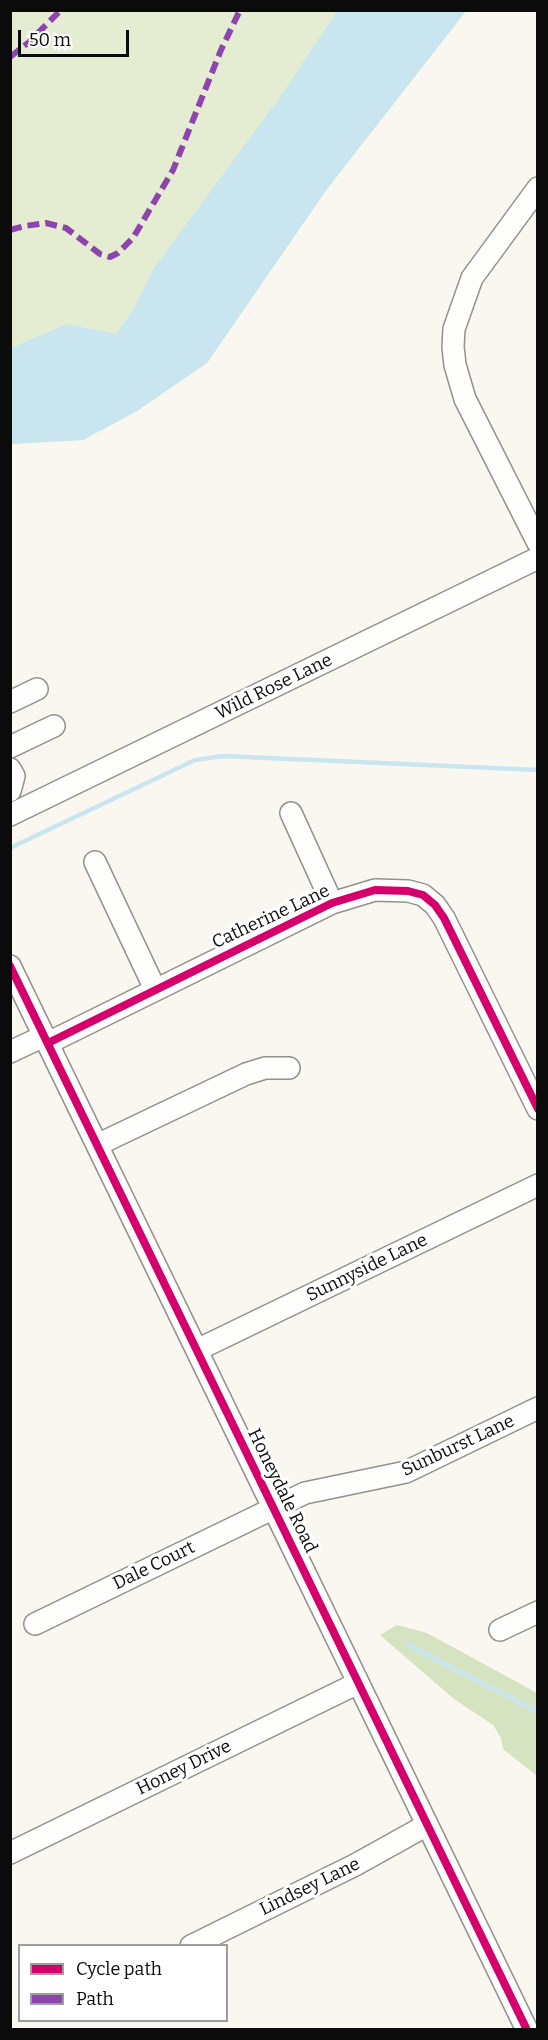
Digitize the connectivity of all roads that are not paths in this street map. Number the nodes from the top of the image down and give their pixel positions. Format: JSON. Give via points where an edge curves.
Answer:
{"nodes":[{"id":1,"x":537,"y":188,"type":"edge"},
{"id":2,"x":537,"y":543,"type":"edge"},
{"id":3,"x":537,"y":558,"type":"edge"},
{"id":4,"x":38,"y":689,"type":"dead end"},
{"id":5,"x":10,"y":702,"type":"edge"},
{"id":6,"x":54,"y":726,"type":"dead end"},
{"id":7,"x":10,"y":747,"type":"edge"},
{"id":8,"x":10,"y":769,"type":"edge"},
{"id":9,"x":13,"y":802,"type":"edge"},
{"id":10,"x":291,"y":813,"type":"dead end"},
{"id":11,"x":95,"y":862,"type":"dead end"},
{"id":12,"x":332,"y":903,"type":"junction"},
{"id":13,"x":10,"y":966,"type":"edge"},
{"id":14,"x":155,"y":989,"type":"junction"},
{"id":15,"x":46,"y":1040,"type":"junction"},
{"id":16,"x":10,"y":1052,"type":"edge"},
{"id":17,"x":289,"y":1068,"type":"dead end"},
{"id":18,"x":537,"y":1109,"type":"edge"},
{"id":19,"x":97,"y":1145,"type":"junction"},
{"id":20,"x":537,"y":1185,"type":"edge"},
{"id":21,"x":197,"y":1350,"type":"junction"},
{"id":22,"x":537,"y":1408,"type":"edge"},
{"id":23,"x":273,"y":1507,"type":"junction"},
{"id":24,"x":537,"y":1612,"type":"edge"},
{"id":25,"x":35,"y":1624,"type":"dead end"},
{"id":26,"x":500,"y":1630,"type":"dead end"},
{"id":27,"x":358,"y":1683,"type":"junction"},
{"id":28,"x":427,"y":1825,"type":"junction"},
{"id":29,"x":10,"y":1853,"type":"edge"},
{"id":30,"x":195,"y":1944,"type":"edge"},
{"id":31,"x":527,"y":2030,"type":"edge"}],
"edges":[{"from":1,"to":2,"type":"street","via":[[472,278],[454,329],[453,347],[465,399]]},
{"from":3,"to":9,"type":"street","name":"Wild Rose Lane"},
{"from":4,"to":5,"type":"street"},
{"from":6,"to":7,"type":"street"},
{"from":8,"to":9,"type":"street","via":[[14,776]]},
{"from":10,"to":12,"type":"street"},
{"from":11,"to":14,"type":"street"},
{"from":12,"to":14,"type":"street","name":"Catherine Lane"},
{"from":12,"to":18,"type":"street","name":"Catherine Lane","via":[[392,889],[423,895],[435,905],[453,934]]},
{"from":13,"to":15,"type":"street","name":"Honeydale Road"},
{"from":14,"to":15,"type":"street","name":"Catherine Lane"},
{"from":15,"to":16,"type":"street","name":"Catherine Lane"},
{"from":15,"to":19,"type":"street","name":"Honeydale Road"},
{"from":17,"to":19,"type":"street","via":[[265,1068],[246,1074]]},
{"from":19,"to":21,"type":"street","name":"Honeydale Road"},
{"from":20,"to":21,"type":"street","name":"Sunnyside Lane"},
{"from":21,"to":23,"type":"street","name":"Honeydale Road"},
{"from":22,"to":23,"type":"street","name":"Sunburst Lane","via":[[406,1472],[305,1493]]},
{"from":23,"to":25,"type":"street","name":"Dale Court"},
{"from":23,"to":27,"type":"street","name":"Honeydale Road"},
{"from":24,"to":26,"type":"street"},
{"from":27,"to":28,"type":"street","name":"Honeydale Road"},
{"from":27,"to":29,"type":"street","name":"Honey Drive"},
{"from":28,"to":30,"type":"street","name":"Lindsey Lane"},
{"from":28,"to":31,"type":"street","name":"Honeydale Road"}]}
